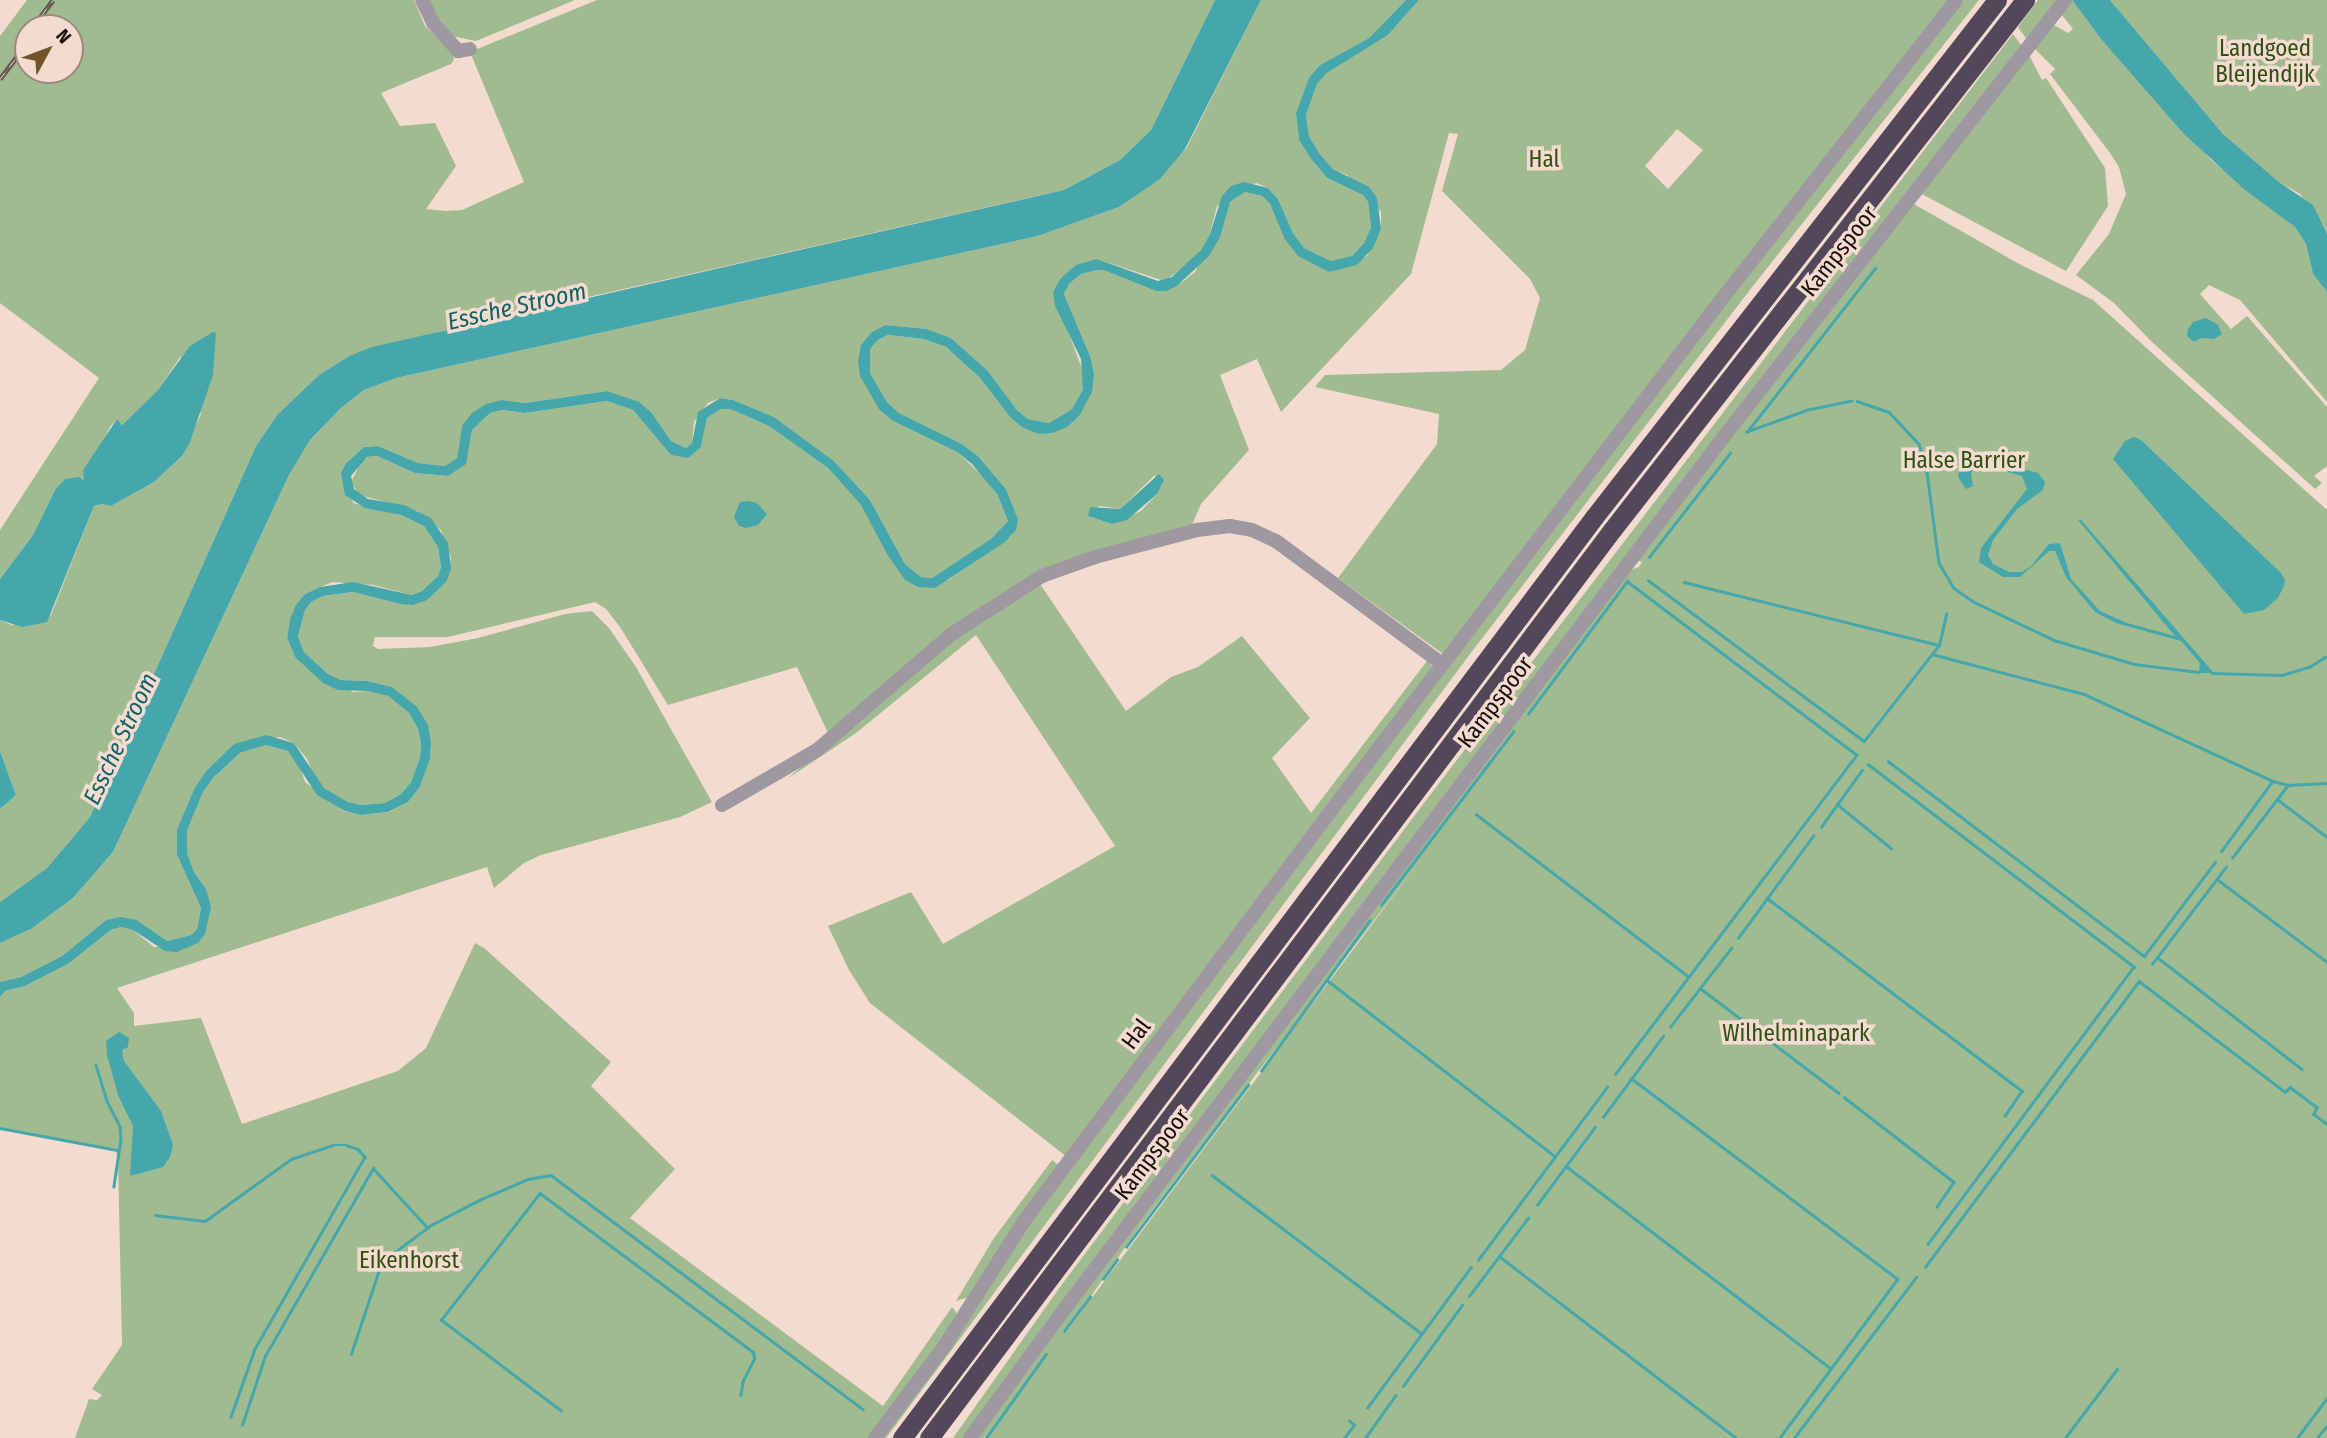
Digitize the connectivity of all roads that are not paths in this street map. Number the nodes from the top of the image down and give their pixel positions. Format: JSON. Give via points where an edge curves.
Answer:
{"nodes":[{"id":1,"x":422,"y":0,"type":"edge"},
{"id":2,"x":1956,"y":0,"type":"edge"},
{"id":3,"x":1997,"y":0,"type":"edge"},
{"id":4,"x":2025,"y":0,"type":"edge"},
{"id":5,"x":2065,"y":0,"type":"edge"},
{"id":6,"x":470,"y":49,"type":"dead end"},
{"id":7,"x":1442,"y":664,"type":"junction"},
{"id":8,"x":722,"y":805,"type":"dead end"},
{"id":9,"x":875,"y":1438,"type":"edge"},
{"id":10,"x":901,"y":1438,"type":"edge"},
{"id":11,"x":929,"y":1438,"type":"edge"},
{"id":12,"x":970,"y":1438,"type":"edge"}],
"edges":[{"from":1,"to":6,"type":"street","via":[[432,23],[458,51]]},
{"from":2,"to":7,"type":"street","name":"Hal"},
{"from":3,"to":10,"type":"highway","via":[[1578,537]]},
{"from":4,"to":11,"type":"highway","via":[[1612,530]]},
{"from":5,"to":12,"type":"street","name":"Kampspoor","via":[[1722,439]]},
{"from":7,"to":8,"type":"street","via":[[1276,541],[1230,526],[1197,530],[1042,576],[950,635],[817,750]]},
{"from":7,"to":9,"type":"street","name":"Hal","via":[[1024,1221],[944,1345]]}]}
